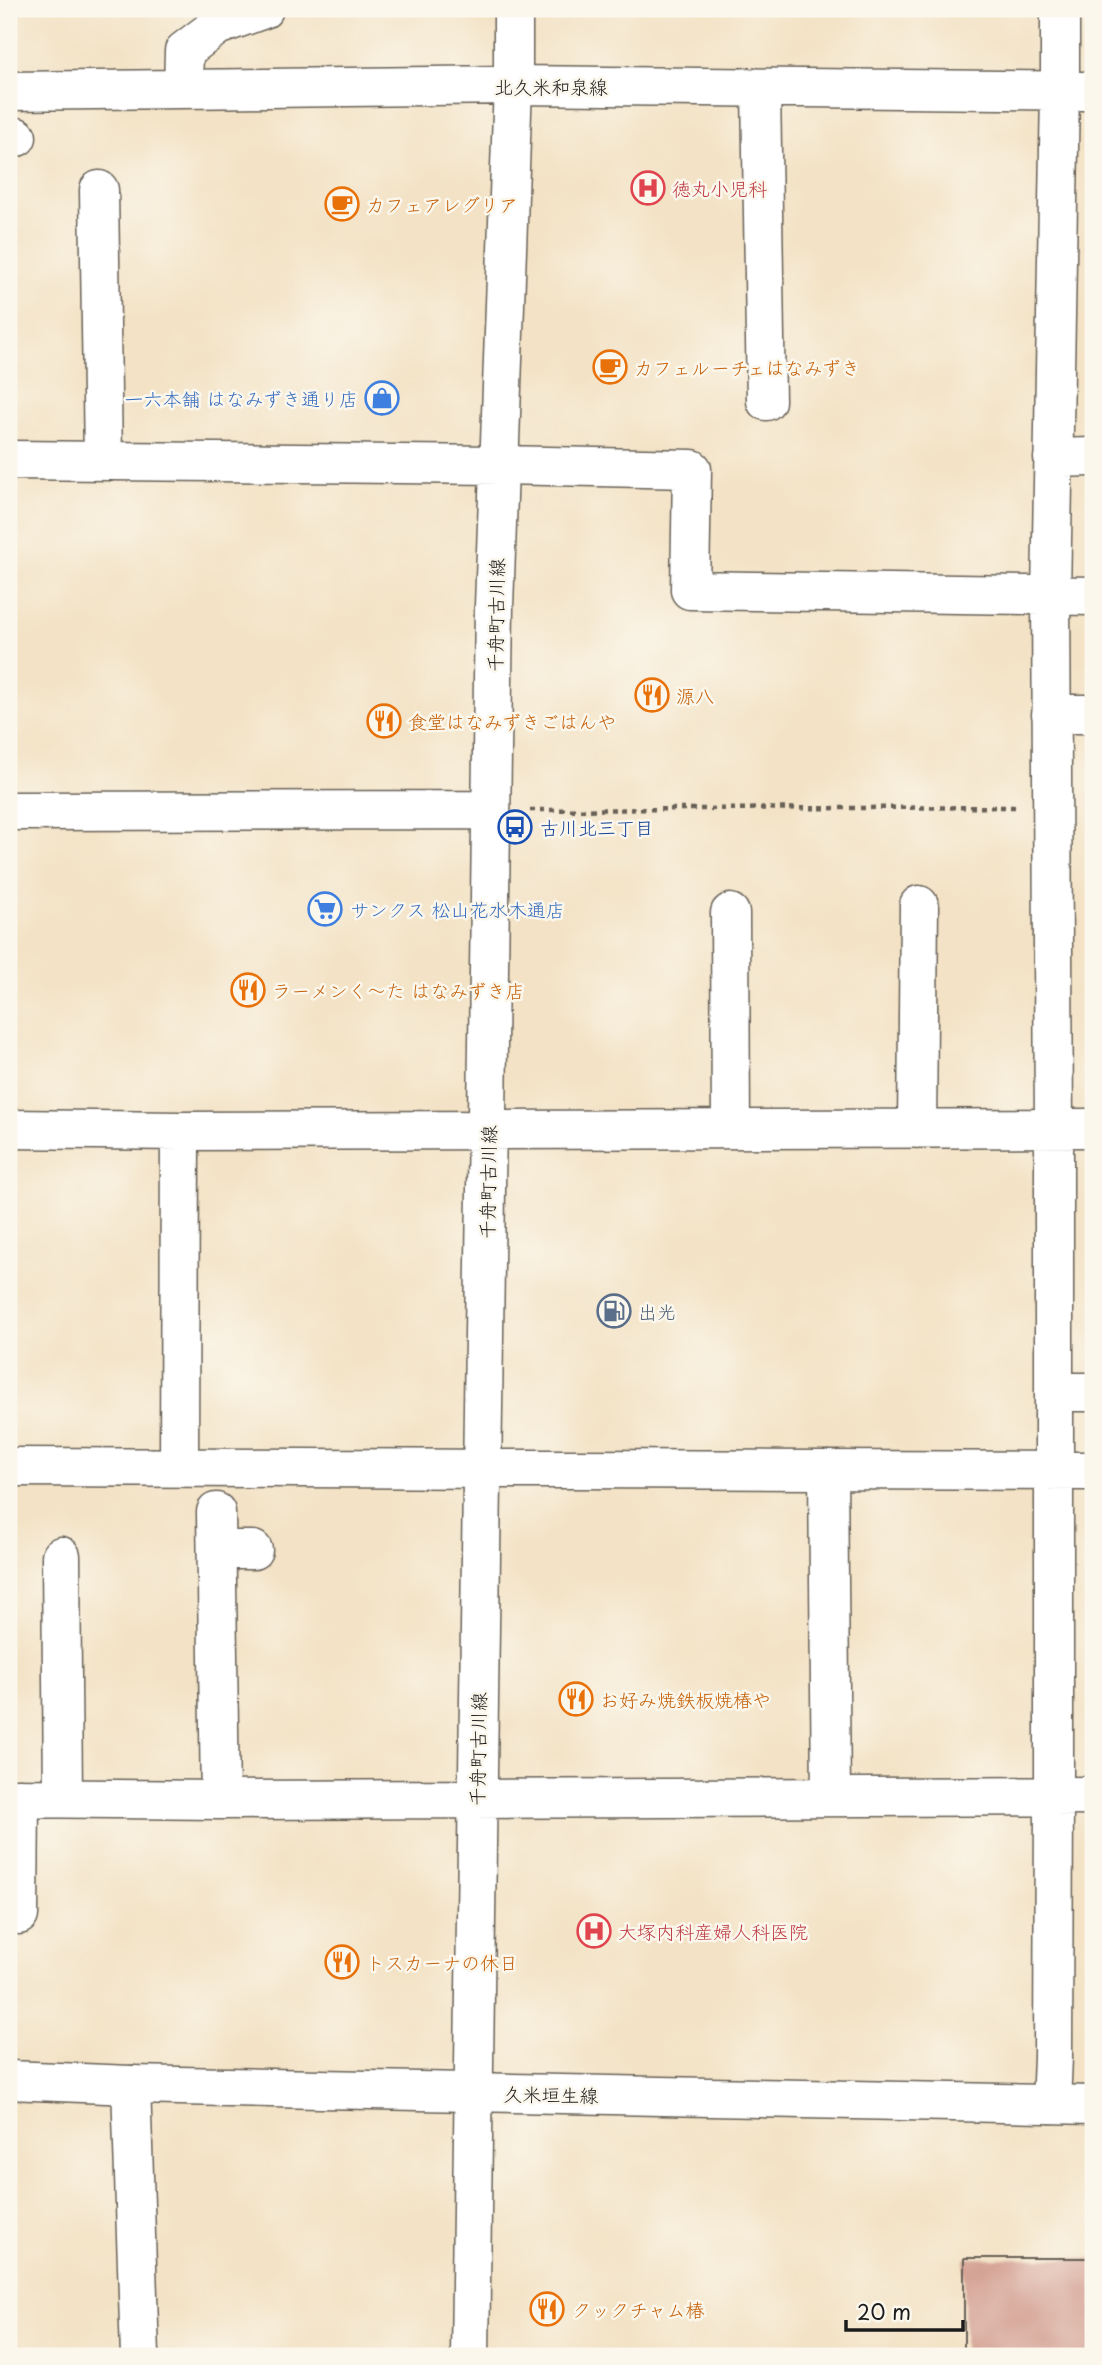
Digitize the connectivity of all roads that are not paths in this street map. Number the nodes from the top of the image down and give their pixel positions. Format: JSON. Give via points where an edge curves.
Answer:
{"nodes":[{"id":1,"x":264,"y":9,"type":"edge"},
{"id":2,"x":513,"y":9,"type":"edge"},
{"id":3,"x":1059,"y":9,"type":"edge"},
{"id":4,"x":513,"y":85,"type":"junction"},
{"id":5,"x":761,"y":88,"type":"junction"},
{"id":6,"x":183,"y":89,"type":"junction"},
{"id":7,"x":9,"y":91,"type":"edge"},
{"id":8,"x":1077,"y":91,"type":"edge"},
{"id":9,"x":99,"y":190,"type":"dead end"},
{"id":10,"x":766,"y":401,"type":"dead end"},
{"id":11,"x":1093,"y":457,"type":"edge"},
{"id":12,"x":1054,"y":458,"type":"junction"},
{"id":13,"x":9,"y":460,"type":"edge"},
{"id":14,"x":103,"y":461,"type":"junction"},
{"id":15,"x":500,"y":465,"type":"junction"},
{"id":16,"x":1051,"y":596,"type":"junction"},
{"id":17,"x":1093,"y":596,"type":"edge"},
{"id":18,"x":1051,"y":714,"type":"junction"},
{"id":19,"x":1093,"y":714,"type":"edge"},
{"id":20,"x":491,"y":810,"type":"junction"},
{"id":21,"x":9,"y":811,"type":"edge"},
{"id":22,"x":919,"y":905,"type":"dead end"},
{"id":23,"x":730,"y":913,"type":"dead end"},
{"id":24,"x":1054,"y":1128,"type":"junction"},
{"id":25,"x":1093,"y":1128,"type":"edge"},
{"id":26,"x":9,"y":1129,"type":"edge"},
{"id":27,"x":488,"y":1129,"type":"junction"},
{"id":28,"x":731,"y":1129,"type":"junction"},
{"id":29,"x":917,"y":1129,"type":"junction"},
{"id":30,"x":180,"y":1131,"type":"junction"},
{"id":31,"x":1054,"y":1392,"type":"junction"},
{"id":32,"x":1093,"y":1392,"type":"edge"},
{"id":33,"x":9,"y":1467,"type":"edge"},
{"id":34,"x":179,"y":1467,"type":"junction"},
{"id":35,"x":482,"y":1468,"type":"junction"},
{"id":36,"x":828,"y":1470,"type":"junction"},
{"id":37,"x":1054,"y":1471,"type":"junction"},
{"id":38,"x":1093,"y":1471,"type":"edge"},
{"id":39,"x":216,"y":1512,"type":"dead end"},
{"id":40,"x":61,"y":1556,"type":"dead end"},
{"id":41,"x":1054,"y":1795,"type":"junction"},
{"id":42,"x":1093,"y":1796,"type":"edge"},
{"id":43,"x":831,"y":1797,"type":"junction"},
{"id":44,"x":14,"y":1798,"type":"edge"},
{"id":45,"x":63,"y":1798,"type":"junction"},
{"id":46,"x":476,"y":1799,"type":"junction"},
{"id":47,"x":220,"y":1800,"type":"junction"},
{"id":48,"x":19,"y":1915,"type":"dead end"},
{"id":49,"x":9,"y":2080,"type":"edge"},
{"id":50,"x":131,"y":2085,"type":"junction"},
{"id":51,"x":472,"y":2092,"type":"junction"},
{"id":52,"x":1051,"y":2104,"type":"junction"},
{"id":53,"x":1093,"y":2105,"type":"edge"},
{"id":54,"x":141,"y":2356,"type":"edge"},
{"id":55,"x":470,"y":2356,"type":"edge"}],
"edges":[{"from":1,"to":6,"type":"street","via":[[217,26],[184,51]]},
{"from":2,"to":4,"type":"street","name":"千舟町古川線"},
{"from":3,"to":8,"type":"street"},
{"from":4,"to":5,"type":"street","name":"北久米和泉線"},
{"from":4,"to":6,"type":"street","name":"北久米和泉線"},
{"from":4,"to":15,"type":"street","name":"千舟町古川線"},
{"from":5,"to":8,"type":"street","name":"北久米和泉線"},
{"from":5,"to":10,"type":"street"},
{"from":6,"to":7,"type":"street","name":"北久米和泉線"},
{"from":8,"to":12,"type":"street"},
{"from":9,"to":14,"type":"street"},
{"from":11,"to":12,"type":"street"},
{"from":12,"to":16,"type":"street"},
{"from":13,"to":14,"type":"street"},
{"from":14,"to":15,"type":"street"},
{"from":15,"to":16,"type":"street","via":[[692,469],[690,590]]},
{"from":15,"to":20,"type":"street","name":"千舟町古川線"},
{"from":16,"to":17,"type":"street"},
{"from":16,"to":18,"type":"street"},
{"from":18,"to":19,"type":"street"},
{"from":18,"to":24,"type":"street"},
{"from":20,"to":21,"type":"street"},
{"from":20,"to":27,"type":"street","name":"千舟町古川線"},
{"from":22,"to":29,"type":"street"},
{"from":23,"to":28,"type":"street"},
{"from":24,"to":25,"type":"street"},
{"from":24,"to":29,"type":"street"},
{"from":24,"to":31,"type":"street"},
{"from":26,"to":30,"type":"street"},
{"from":27,"to":28,"type":"street"},
{"from":27,"to":30,"type":"street"},
{"from":27,"to":35,"type":"street","name":"千舟町古川線"},
{"from":28,"to":29,"type":"street"},
{"from":30,"to":34,"type":"street"},
{"from":31,"to":32,"type":"street"},
{"from":31,"to":37,"type":"street"},
{"from":33,"to":34,"type":"street"},
{"from":34,"to":35,"type":"street"},
{"from":35,"to":36,"type":"street"},
{"from":35,"to":46,"type":"street","name":"千舟町古川線"},
{"from":36,"to":37,"type":"street"},
{"from":36,"to":43,"type":"street"},
{"from":37,"to":38,"type":"street"},
{"from":37,"to":41,"type":"street"},
{"from":39,"to":47,"type":"street","via":[[235,1550]]},
{"from":40,"to":45,"type":"street"},
{"from":41,"to":42,"type":"street"},
{"from":41,"to":43,"type":"street"},
{"from":41,"to":52,"type":"street"},
{"from":43,"to":46,"type":"street"},
{"from":44,"to":45,"type":"street"},
{"from":44,"to":48,"type":"street"},
{"from":45,"to":47,"type":"street"},
{"from":46,"to":47,"type":"street"},
{"from":46,"to":51,"type":"street","name":"千舟町古川線"},
{"from":49,"to":50,"type":"street","name":"久米垣生線"},
{"from":50,"to":51,"type":"street","name":"久米垣生線"},
{"from":50,"to":54,"type":"street"},
{"from":51,"to":52,"type":"street","name":"久米垣生線"},
{"from":51,"to":55,"type":"street","name":"千舟町古川線"},
{"from":52,"to":53,"type":"street","name":"久米垣生線"}]}
